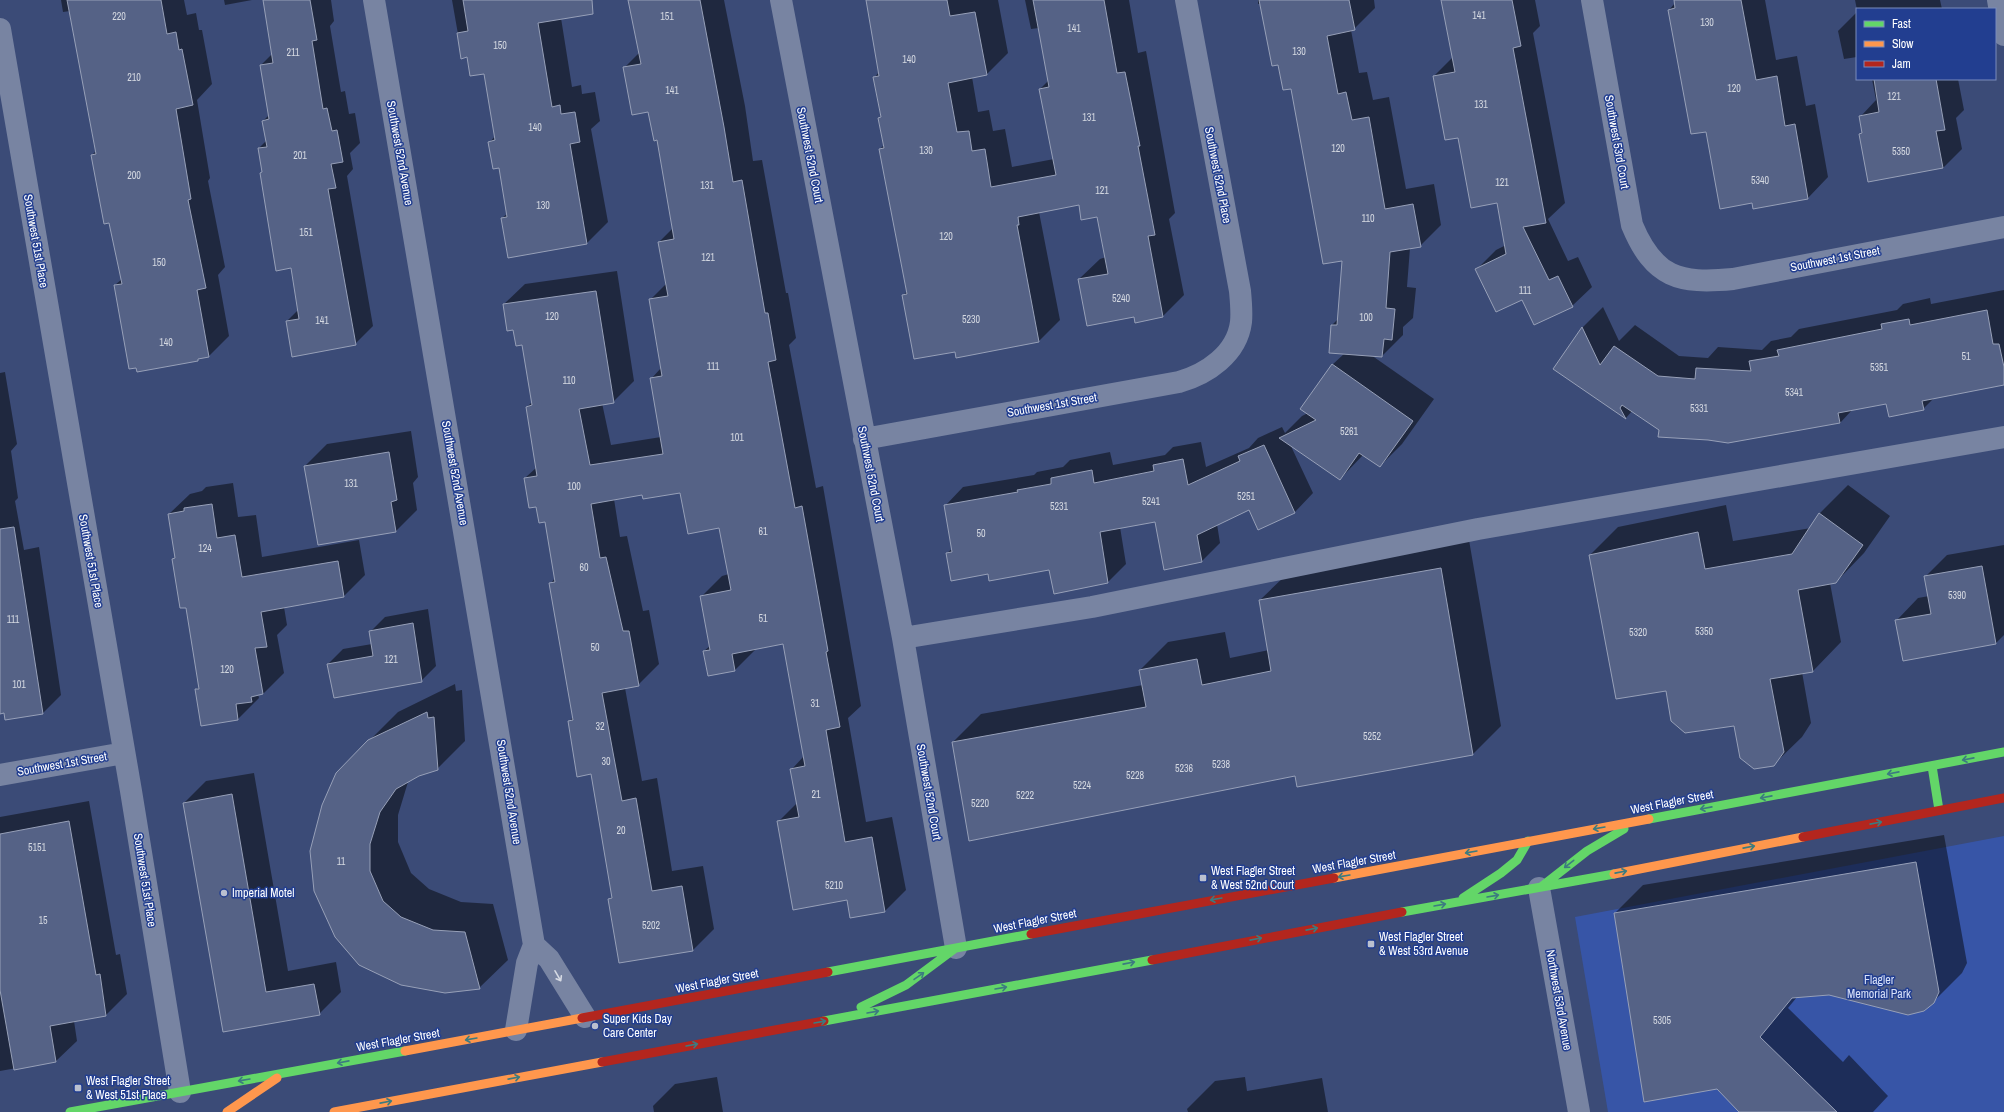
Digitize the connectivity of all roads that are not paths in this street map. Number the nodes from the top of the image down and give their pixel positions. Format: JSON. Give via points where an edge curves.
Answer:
{"nodes":[{"id":1,"x":374,"y":0,"type":"edge"},
{"id":2,"x":781,"y":0,"type":"edge"},
{"id":3,"x":1186,"y":0,"type":"edge"},
{"id":4,"x":1592,"y":0,"type":"edge"},
{"id":5,"x":1998,"y":0,"type":"edge"},
{"id":6,"x":0,"y":29,"type":"edge"},
{"id":7,"x":2004,"y":35,"type":"edge"},
{"id":8,"x":2004,"y":227,"type":"edge"},
{"id":9,"x":1667,"y":272,"type":"joint"},
{"id":10,"x":1230,"y":348,"type":"joint"},
{"id":11,"x":2004,"y":437,"type":"edge"},
{"id":12,"x":864,"y":438,"type":"junction"},
{"id":13,"x":903,"y":638,"type":"junction"},
{"id":14,"x":2004,"y":752,"type":"edge"},
{"id":15,"x":124,"y":753,"type":"junction"},
{"id":16,"x":1932,"y":766,"type":"junction"},
{"id":17,"x":0,"y":775,"type":"edge"},
{"id":18,"x":2004,"y":798,"type":"edge"},
{"id":19,"x":1939,"y":810,"type":"junction"},
{"id":20,"x":1638,"y":821,"type":"junction"},
{"id":21,"x":1528,"y":841,"type":"junction"},
{"id":22,"x":1539,"y":888,"type":"junction"},
{"id":23,"x":1455,"y":903,"type":"junction"},
{"id":24,"x":534,"y":945,"type":"junction"},
{"id":25,"x":956,"y":948,"type":"junction"},
{"id":26,"x":585,"y":1017,"type":"junction"},
{"id":27,"x":835,"y":1019,"type":"junction"},
{"id":28,"x":516,"y":1030,"type":"junction"},
{"id":29,"x":283,"y":1074,"type":"junction"},
{"id":30,"x":180,"y":1092,"type":"junction"},
{"id":31,"x":70,"y":1112,"type":"edge"},
{"id":32,"x":227,"y":1112,"type":"edge"},
{"id":33,"x":334,"y":1112,"type":"edge"},
{"id":34,"x":1579,"y":1112,"type":"edge"}],
"edges":[{"from":1,"to":24,"type":"street","name":"Southwest 52nd Avenue"},
{"from":2,"to":12,"type":"street","name":"Southwest 52nd Court"},
{"from":3,"to":10,"type":"street","name":"Southwest 52nd Place","via":[[1240,291],[1241,324]]},
{"from":4,"to":9,"type":"street","name":"Southwest 53rd Court","via":[[1632,225],[1644,251],[1654,263]]},
{"from":5,"to":7,"type":"street"},
{"from":6,"to":15,"type":"street","name":"Southwest 51st Place"},
{"from":8,"to":9,"type":"street","name":"Southwest 1st Street","via":[[1733,279],[1694,280],[1680,278]]},
{"from":10,"to":12,"type":"street","name":"Southwest 1st Street","via":[[1207,371],[1179,382]]},
{"from":11,"to":13,"type":"street","via":[[1478,529],[1092,607]]},
{"from":12,"to":13,"type":"street","name":"Southwest 52nd Court"},
{"from":13,"to":25,"type":"street","name":"Southwest 52nd Court"},
{"from":14,"to":16,"type":"main road","name":"West Flagler Street","one_way":true},
{"from":15,"to":17,"type":"street","name":"Southwest 1st Street"},
{"from":15,"to":30,"type":"street","name":"Southwest 51st Place"},
{"from":16,"to":19,"type":"main road"},
{"from":16,"to":20,"type":"main road","name":"West Flagler Street","one_way":true},
{"from":18,"to":19,"type":"main road"},
{"from":22,"to":19,"type":"main road","one_way":true},
{"from":20,"to":21,"type":"main road","name":"West Flagler Street","one_way":true},
{"from":20,"to":22,"type":"main road","one_way":true,"via":[[1587,850]]},
{"from":21,"to":23,"type":"main road","via":[[1517,860],[1501,874]]},
{"from":21,"to":25,"type":"main road","name":"West Flagler Street","one_way":true},
{"from":23,"to":22,"type":"main road","one_way":true},
{"from":22,"to":34,"type":"street","name":"Northwest 53rd Avenue"},
{"from":27,"to":23,"type":"main road","one_way":true},
{"from":24,"to":26,"type":"street","one_way":true,"via":[[549,959]]},
{"from":24,"to":28,"type":"street","via":[[527,963]]},
{"from":25,"to":26,"type":"main road","name":"West Flagler Street"},
{"from":27,"to":25,"type":"main road","one_way":true,"via":[[906,985]]},
{"from":26,"to":28,"type":"main road","name":"West Flagler Street"},
{"from":33,"to":27,"type":"main road","one_way":true},
{"from":28,"to":29,"type":"main road","name":"West Flagler Street","one_way":true},
{"from":29,"to":30,"type":"main road","name":"West Flagler Street","one_way":true},
{"from":29,"to":32,"type":"main road"},
{"from":30,"to":31,"type":"main road","name":"West Flagler Street"}]}
